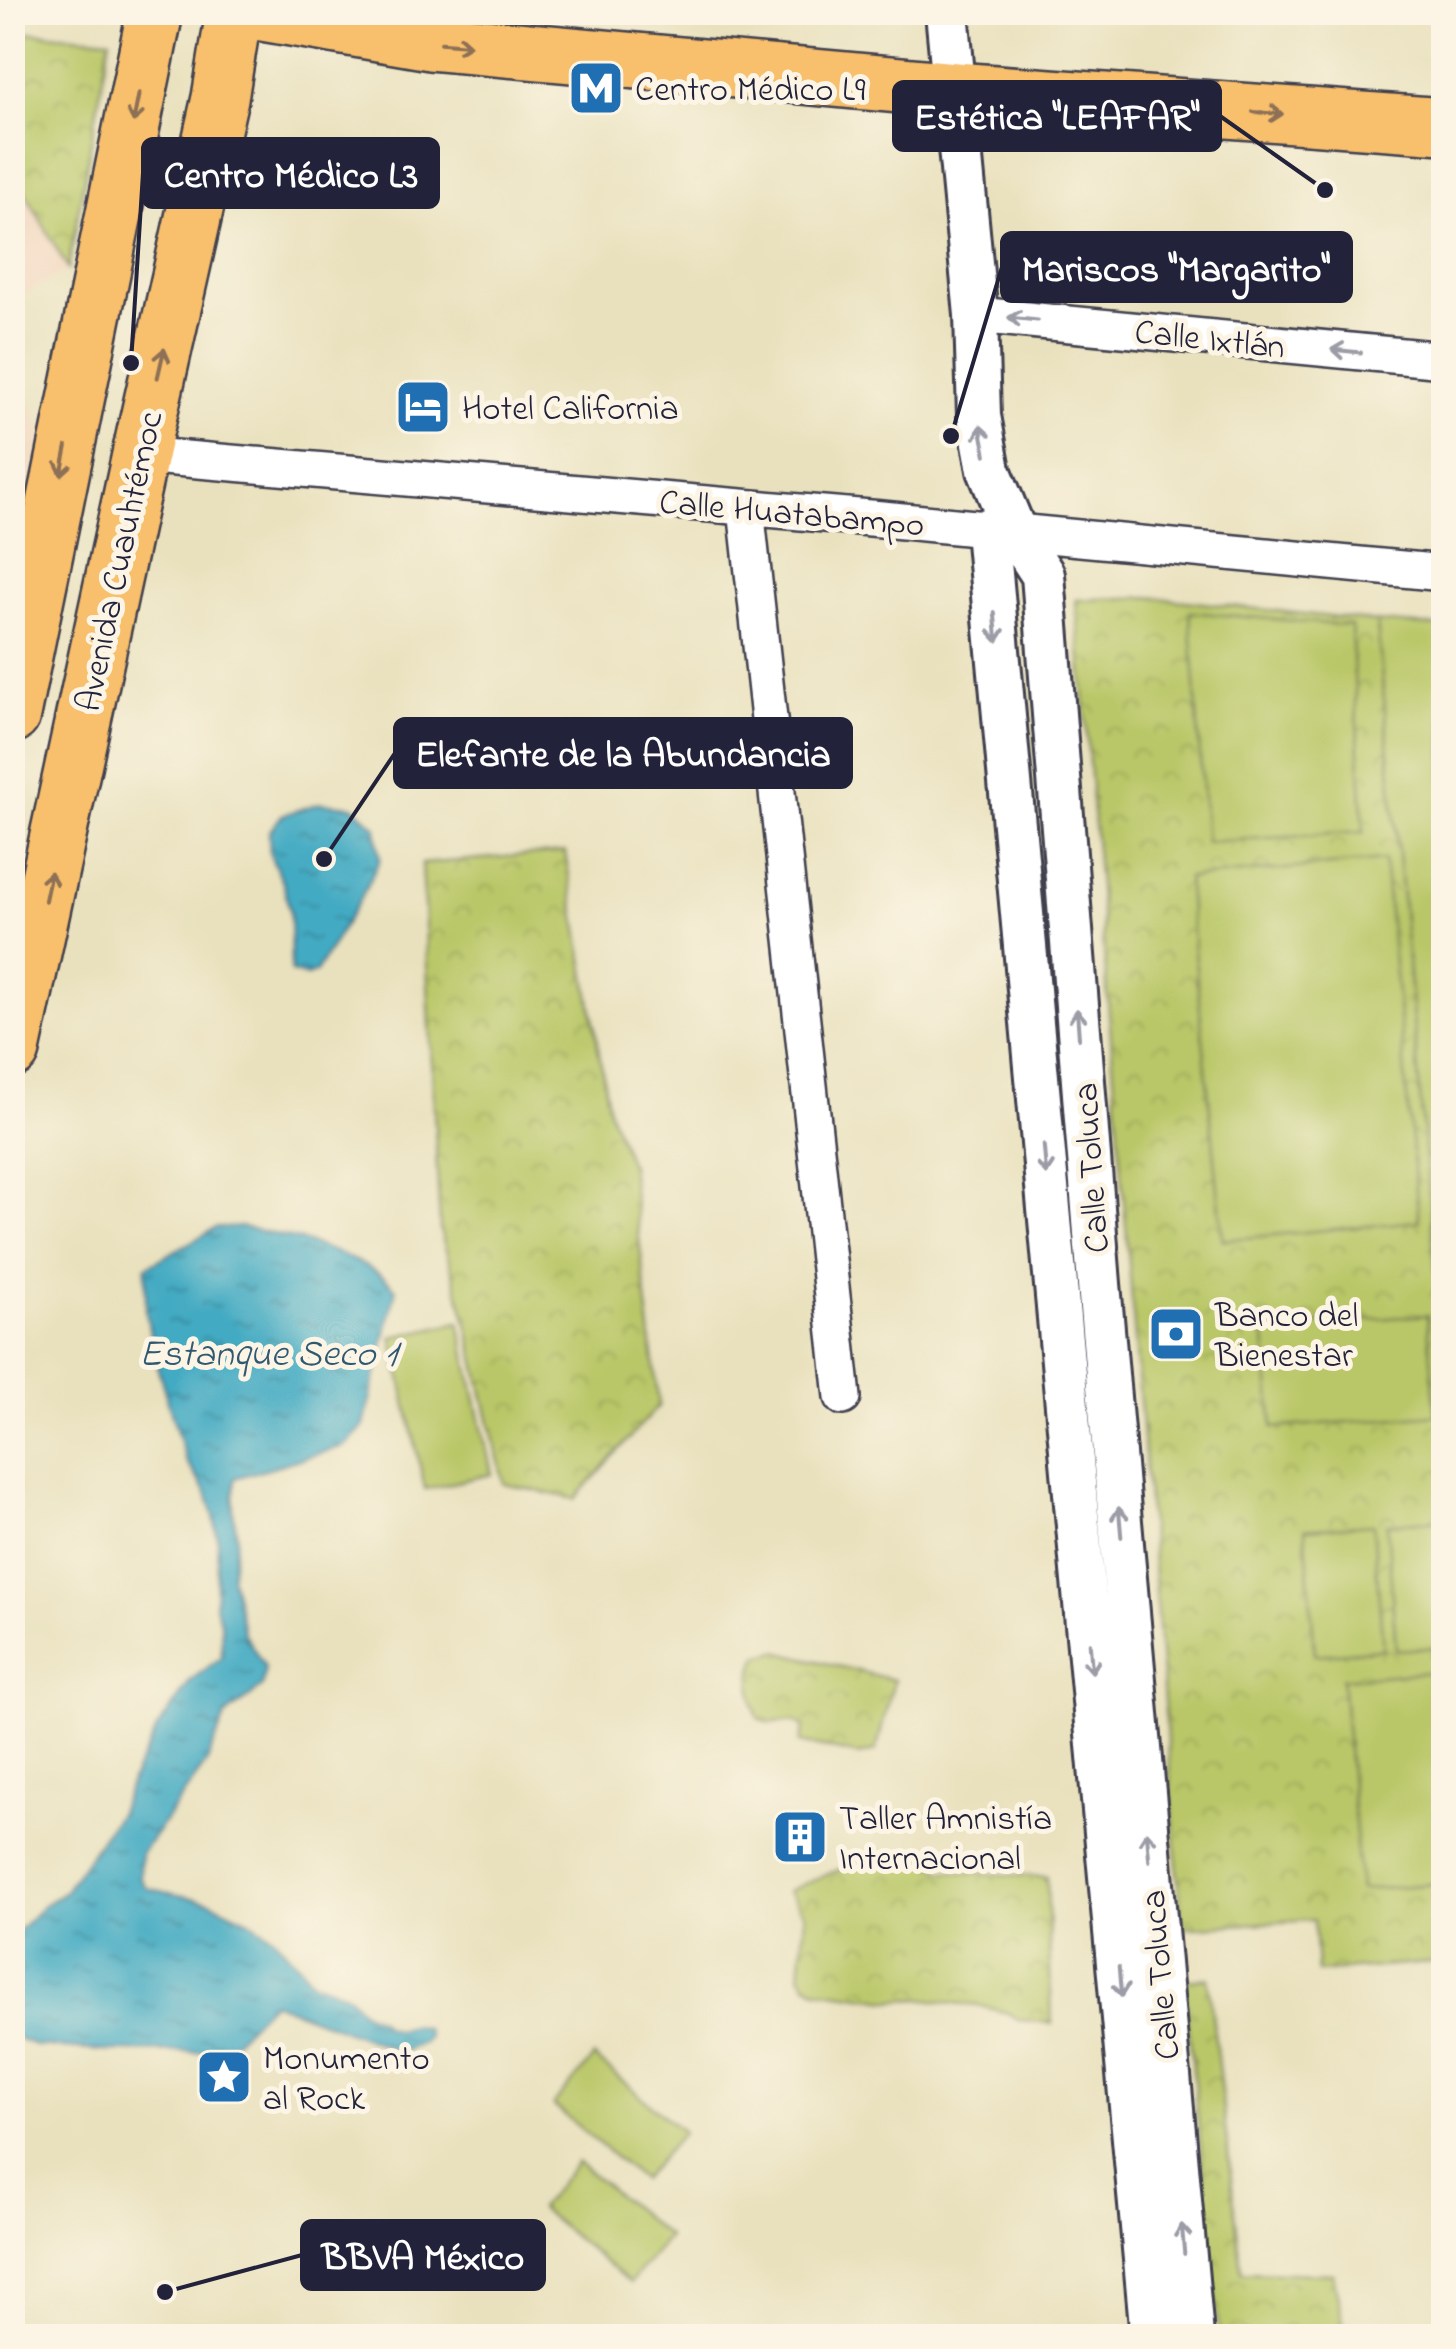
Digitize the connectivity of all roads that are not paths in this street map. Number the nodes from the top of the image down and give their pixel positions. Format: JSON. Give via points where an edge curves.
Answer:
{"nodes":[{"id":1,"x":155,"y":12,"type":"edge"},
{"id":2,"x":234,"y":12,"type":"edge"},
{"id":3,"x":256,"y":12,"type":"edge"},
{"id":4,"x":946,"y":12,"type":"edge"},
{"id":5,"x":955,"y":90,"type":"junction"},
{"id":6,"x":1444,"y":126,"type":"edge"},
{"id":7,"x":976,"y":315,"type":"junction"},
{"id":8,"x":1444,"y":360,"type":"edge"},
{"id":9,"x":140,"y":456,"type":"junction"},
{"id":10,"x":746,"y":508,"type":"junction"},
{"id":11,"x":1001,"y":531,"type":"junction"},
{"id":12,"x":1444,"y":573,"type":"edge"},
{"id":13,"x":12,"y":715,"type":"edge"},
{"id":14,"x":12,"y":1050,"type":"edge"},
{"id":15,"x":843,"y":1396,"type":"dead end"},
{"id":16,"x":1116,"y":1718,"type":"junction"},
{"id":17,"x":1152,"y":2336,"type":"edge"},
{"id":18,"x":1192,"y":2336,"type":"edge"}],
"edges":[{"from":1,"to":13,"type":"main road","name":"Avenida Cuauhtémoc","one_way":true},
{"from":9,"to":2,"type":"main road","name":"Avenida Cuauhtémoc","one_way":true},
{"from":3,"to":5,"type":"main road","one_way":true,"via":[[430,42]]},
{"from":4,"to":5,"type":"street","name":"Calle Toluca"},
{"from":5,"to":6,"type":"main road","one_way":true},
{"from":5,"to":7,"type":"street","name":"Calle Toluca"},
{"from":8,"to":7,"type":"street","name":"Calle Ixtlán","one_way":true},
{"from":11,"to":7,"type":"street","name":"Calle Toluca","one_way":true,"via":[[979,416]]},
{"from":9,"to":10,"type":"street","name":"Calle Huatabampo"},
{"from":14,"to":9,"type":"main road","name":"Avenida Cuauhtémoc","one_way":true},
{"from":10,"to":11,"type":"street","name":"Calle Huatabampo"},
{"from":10,"to":15,"type":"street"},
{"from":11,"to":12,"type":"street","name":"Calle Huatabampo"},
{"from":11,"to":16,"type":"street","name":"Calle Toluca","via":[[1043,575],[1097,1264]]},
{"from":16,"to":17,"type":"street","name":"Calle Toluca","one_way":true},
{"from":18,"to":16,"type":"street","name":"Calle Toluca","one_way":true}]}
